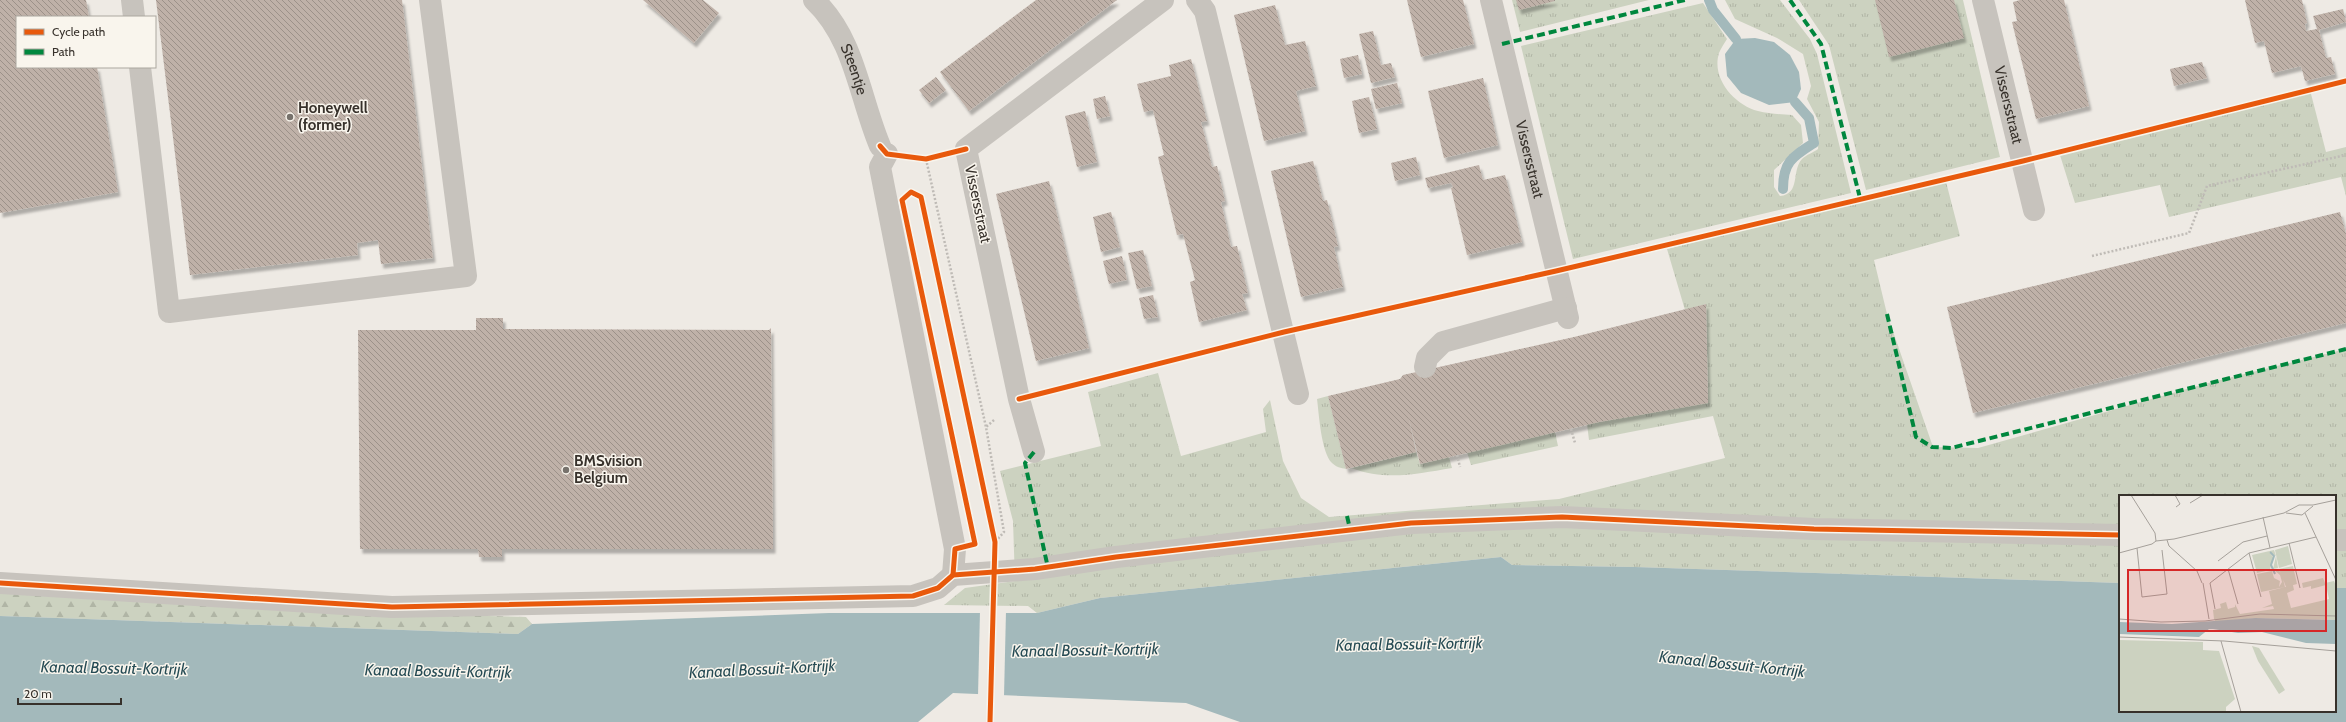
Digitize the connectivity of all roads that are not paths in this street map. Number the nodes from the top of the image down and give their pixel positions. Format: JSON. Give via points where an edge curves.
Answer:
{"nodes":[{"id":1,"x":132,"y":0,"type":"edge"},
{"id":2,"x":430,"y":0,"type":"edge"},
{"id":3,"x":814,"y":0,"type":"edge"},
{"id":4,"x":1163,"y":0,"type":"edge"},
{"id":5,"x":1197,"y":0,"type":"edge"},
{"id":6,"x":1491,"y":0,"type":"edge"},
{"id":7,"x":1983,"y":0,"type":"edge"},
{"id":8,"x":134,"y":16,"type":"edge"},
{"id":9,"x":140,"y":68,"type":"edge"},
{"id":10,"x":2034,"y":210,"type":"dead end"},
{"id":11,"x":1425,"y":367,"type":"dead end"},
{"id":12,"x":1298,"y":394,"type":"dead end"},
{"id":13,"x":1034,"y":452,"type":"dead end"},
{"id":14,"x":2119,"y":535,"type":"edge"},
{"id":15,"x":953,"y":574,"type":"junction"},
{"id":16,"x":0,"y":583,"type":"edge"}],
"edges":[{"from":1,"to":8,"type":"street"},
{"from":2,"to":9,"type":"street","via":[[466,276],[169,312]]},
{"from":3,"to":15,"type":"street","name":"Steentje","via":[[837,28],[848,49],[884,150],[880,167],[955,549]]},
{"from":4,"to":13,"type":"street","name":"Vissersstraat","via":[[966,148],[1019,399]]},
{"from":5,"to":12,"type":"street","via":[[1206,12]]},
{"from":6,"to":11,"type":"street","name":"Vissersstraat","via":[[1567,313],[1443,342],[1427,358]]},
{"from":7,"to":10,"type":"street","name":"Vissersstraat"},
{"from":14,"to":15,"type":"street","via":[[1814,529],[1562,517],[1411,522],[1035,569]]},
{"from":15,"to":16,"type":"street","via":[[938,588],[913,596],[392,607]]}]}
